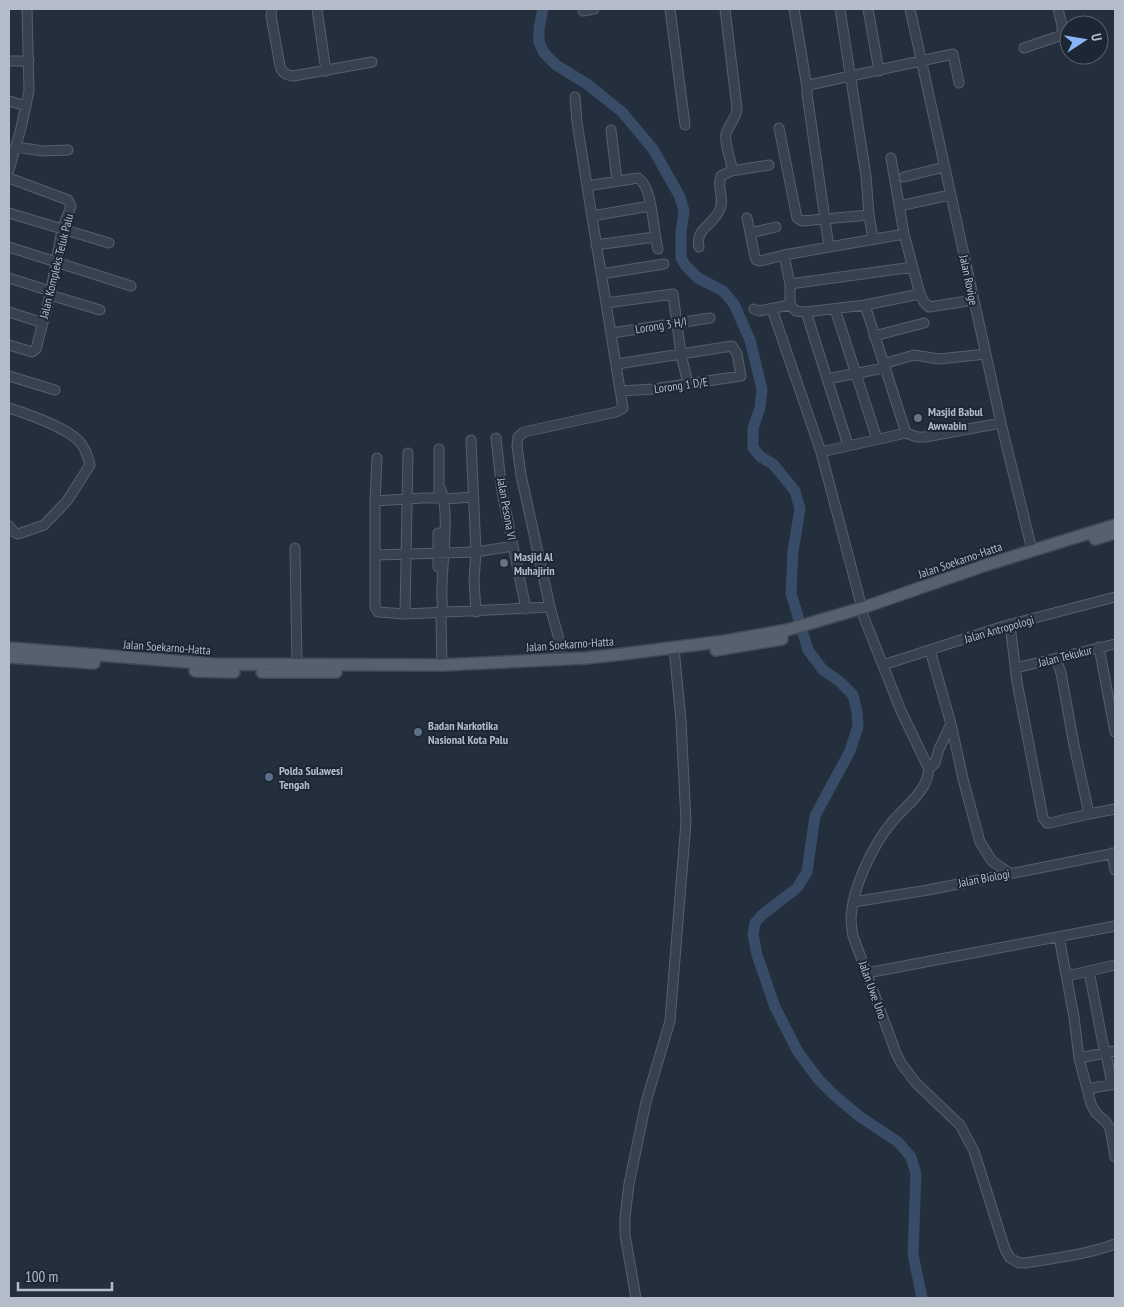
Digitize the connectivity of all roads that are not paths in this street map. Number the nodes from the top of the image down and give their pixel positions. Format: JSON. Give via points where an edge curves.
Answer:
{"nodes":[{"id":1,"x":27,"y":9,"type":"edge"},
{"id":2,"x":272,"y":9,"type":"edge"},
{"id":3,"x":317,"y":9,"type":"edge"},
{"id":4,"x":583,"y":9,"type":"edge"},
{"id":5,"x":594,"y":9,"type":"edge"},
{"id":6,"x":670,"y":9,"type":"edge"},
{"id":7,"x":725,"y":9,"type":"edge"},
{"id":8,"x":794,"y":9,"type":"edge"},
{"id":9,"x":840,"y":9,"type":"edge"},
{"id":10,"x":868,"y":9,"type":"edge"},
{"id":11,"x":910,"y":9,"type":"edge"},
{"id":12,"x":1058,"y":9,"type":"edge"},
{"id":13,"x":1024,"y":48,"type":"dead end"},
{"id":14,"x":9,"y":61,"type":"edge"},
{"id":15,"x":29,"y":61,"type":"junction"},
{"id":16,"x":372,"y":62,"type":"dead end"},
{"id":17,"x":922,"y":62,"type":"junction"},
{"id":18,"x":326,"y":71,"type":"junction"},
{"id":19,"x":879,"y":71,"type":"junction"},
{"id":20,"x":850,"y":76,"type":"junction"},
{"id":21,"x":959,"y":83,"type":"dead end"},
{"id":22,"x":807,"y":88,"type":"junction"},
{"id":23,"x":575,"y":97,"type":"dead end"},
{"id":24,"x":9,"y":101,"type":"edge"},
{"id":25,"x":26,"y":106,"type":"junction"},
{"id":26,"x":684,"y":125,"type":"dead end"},
{"id":27,"x":779,"y":128,"type":"dead end"},
{"id":28,"x":611,"y":130,"type":"dead end"},
{"id":29,"x":14,"y":142,"type":"edge"},
{"id":30,"x":68,"y":150,"type":"dead end"},
{"id":31,"x":890,"y":158,"type":"dead end"},
{"id":32,"x":769,"y":165,"type":"dead end"},
{"id":33,"x":944,"y":167,"type":"junction"},
{"id":34,"x":9,"y":170,"type":"edge"},
{"id":35,"x":731,"y":171,"type":"junction"},
{"id":36,"x":904,"y":177,"type":"dead end"},
{"id":37,"x":9,"y":178,"type":"edge"},
{"id":38,"x":617,"y":181,"type":"junction"},
{"id":39,"x":587,"y":186,"type":"junction"},
{"id":40,"x":950,"y":195,"type":"junction"},
{"id":41,"x":650,"y":206,"type":"junction"},
{"id":42,"x":899,"y":206,"type":"junction"},
{"id":43,"x":9,"y":213,"type":"edge"},
{"id":44,"x":869,"y":215,"type":"junction"},
{"id":45,"x":592,"y":216,"type":"junction"},
{"id":46,"x":747,"y":218,"type":"dead end"},
{"id":47,"x":826,"y":218,"type":"junction"},
{"id":48,"x":776,"y":227,"type":"dead end"},
{"id":49,"x":62,"y":230,"type":"junction"},
{"id":50,"x":750,"y":232,"type":"junction"},
{"id":51,"x":904,"y":234,"type":"junction"},
{"id":52,"x":654,"y":237,"type":"junction"},
{"id":53,"x":874,"y":240,"type":"junction"},
{"id":54,"x":109,"y":244,"type":"dead end"},
{"id":55,"x":596,"y":245,"type":"junction"},
{"id":56,"x":9,"y":247,"type":"edge"},
{"id":57,"x":699,"y":247,"type":"dead end"},
{"id":58,"x":829,"y":247,"type":"junction"},
{"id":59,"x":658,"y":249,"type":"dead end"},
{"id":60,"x":784,"y":255,"type":"junction"},
{"id":61,"x":56,"y":262,"type":"junction"},
{"id":62,"x":664,"y":264,"type":"dead end"},
{"id":63,"x":913,"y":267,"type":"junction"},
{"id":64,"x":601,"y":274,"type":"junction"},
{"id":65,"x":9,"y":278,"type":"edge"},
{"id":66,"x":790,"y":284,"type":"junction"},
{"id":67,"x":131,"y":286,"type":"dead end"},
{"id":68,"x":50,"y":293,"type":"junction"},
{"id":69,"x":920,"y":294,"type":"junction"},
{"id":70,"x":974,"y":300,"type":"junction"},
{"id":71,"x":606,"y":303,"type":"junction"},
{"id":72,"x":790,"y":305,"type":"junction"},
{"id":73,"x":865,"y":305,"type":"junction"},
{"id":74,"x":835,"y":308,"type":"junction"},
{"id":75,"x":754,"y":309,"type":"dead end"},
{"id":76,"x":772,"y":309,"type":"junction"},
{"id":77,"x":100,"y":310,"type":"dead end"},
{"id":78,"x":9,"y":312,"type":"edge"},
{"id":79,"x":806,"y":312,"type":"junction"},
{"id":80,"x":710,"y":318,"type":"dead end"},
{"id":81,"x":42,"y":323,"type":"junction"},
{"id":82,"x":676,"y":323,"type":"junction"},
{"id":83,"x":924,"y":323,"type":"dead end"},
{"id":84,"x":612,"y":333,"type":"junction"},
{"id":85,"x":874,"y":336,"type":"junction"},
{"id":86,"x":9,"y":345,"type":"edge"},
{"id":87,"x":681,"y":354,"type":"junction"},
{"id":88,"x":986,"y":354,"type":"junction"},
{"id":89,"x":616,"y":364,"type":"junction"},
{"id":90,"x":884,"y":366,"type":"junction"},
{"id":91,"x":855,"y":373,"type":"junction"},
{"id":92,"x":9,"y":376,"type":"edge"},
{"id":93,"x":827,"y":379,"type":"junction"},
{"id":94,"x":688,"y":384,"type":"junction"},
{"id":95,"x":55,"y":390,"type":"dead end"},
{"id":96,"x":620,"y":391,"type":"junction"},
{"id":97,"x":12,"y":409,"type":"edge"},
{"id":98,"x":1000,"y":423,"type":"junction"},
{"id":99,"x":906,"y":433,"type":"junction"},
{"id":100,"x":496,"y":438,"type":"dead end"},
{"id":101,"x":877,"y":439,"type":"junction"},
{"id":102,"x":471,"y":440,"type":"dead end"},
{"id":103,"x":848,"y":445,"type":"junction"},
{"id":104,"x":439,"y":449,"type":"dead end"},
{"id":105,"x":820,"y":452,"type":"junction"},
{"id":106,"x":408,"y":454,"type":"dead end"},
{"id":107,"x":378,"y":458,"type":"dead end"},
{"id":108,"x":441,"y":496,"type":"junction"},
{"id":109,"x":474,"y":497,"type":"junction"},
{"id":110,"x":408,"y":499,"type":"junction"},
{"id":111,"x":375,"y":501,"type":"junction"},
{"id":112,"x":1115,"y":525,"type":"edge"},
{"id":113,"x":9,"y":526,"type":"edge"},
{"id":114,"x":1115,"y":533,"type":"edge"},
{"id":115,"x":1069,"y":543,"type":"junction"},
{"id":116,"x":513,"y":546,"type":"junction"},
{"id":117,"x":295,"y":548,"type":"dead end"},
{"id":118,"x":1032,"y":550,"type":"junction"},
{"id":119,"x":476,"y":552,"type":"junction"},
{"id":120,"x":441,"y":553,"type":"junction"},
{"id":121,"x":376,"y":555,"type":"junction"},
{"id":122,"x":407,"y":555,"type":"junction"},
{"id":123,"x":1115,"y":597,"type":"edge"},
{"id":124,"x":550,"y":607,"type":"junction"},
{"id":125,"x":526,"y":609,"type":"junction"},
{"id":126,"x":862,"y":611,"type":"junction"},
{"id":127,"x":476,"y":612,"type":"junction"},
{"id":128,"x":405,"y":614,"type":"junction"},
{"id":129,"x":440,"y":615,"type":"junction"},
{"id":130,"x":1010,"y":624,"type":"junction"},
{"id":131,"x":1115,"y":644,"type":"edge"},
{"id":132,"x":1099,"y":647,"type":"junction"},
{"id":133,"x":9,"y":648,"type":"edge"},
{"id":134,"x":930,"y":650,"type":"junction"},
{"id":135,"x":674,"y":651,"type":"junction"},
{"id":136,"x":9,"y":657,"type":"edge"},
{"id":137,"x":1056,"y":658,"type":"junction"},
{"id":138,"x":94,"y":659,"type":"junction"},
{"id":139,"x":562,"y":660,"type":"junction"},
{"id":140,"x":297,"y":664,"type":"junction"},
{"id":141,"x":442,"y":665,"type":"junction"},
{"id":142,"x":883,"y":665,"type":"junction"},
{"id":143,"x":481,"y":667,"type":"junction"},
{"id":144,"x":320,"y":668,"type":"junction"},
{"id":145,"x":1016,"y":668,"type":"junction"},
{"id":146,"x":951,"y":724,"type":"junction"},
{"id":147,"x":1115,"y":732,"type":"edge"},
{"id":148,"x":929,"y":769,"type":"junction"},
{"id":149,"x":1115,"y":809,"type":"edge"},
{"id":150,"x":1089,"y":814,"type":"junction"},
{"id":151,"x":1114,"y":853,"type":"edge"},
{"id":152,"x":1115,"y":870,"type":"edge"},
{"id":153,"x":1009,"y":874,"type":"junction"},
{"id":154,"x":853,"y":902,"type":"junction"},
{"id":155,"x":1115,"y":926,"type":"edge"},
{"id":156,"x":1060,"y":937,"type":"junction"},
{"id":157,"x":1115,"y":965,"type":"edge"},
{"id":158,"x":1089,"y":971,"type":"junction"},
{"id":159,"x":867,"y":973,"type":"junction"},
{"id":160,"x":1067,"y":976,"type":"junction"},
{"id":161,"x":1111,"y":1052,"type":"edge"},
{"id":162,"x":1079,"y":1058,"type":"junction"},
{"id":163,"x":1114,"y":1085,"type":"edge"},
{"id":164,"x":1087,"y":1089,"type":"junction"},
{"id":165,"x":1115,"y":1157,"type":"edge"},
{"id":166,"x":1115,"y":1244,"type":"edge"},
{"id":167,"x":636,"y":1298,"type":"edge"}],
"edges":[{"from":1,"to":15,"type":"street"},
{"from":2,"to":18,"type":"street","via":[[283,72],[293,76]]},
{"from":3,"to":18,"type":"street"},
{"from":4,"to":5,"type":"street"},
{"from":6,"to":26,"type":"street"},
{"from":7,"to":35,"type":"street","via":[[737,108],[726,137]]},
{"from":8,"to":22,"type":"street"},
{"from":9,"to":20,"type":"street"},
{"from":10,"to":19,"type":"street"},
{"from":11,"to":17,"type":"street","name":"Jalan Rovige"},
{"from":12,"to":13,"type":"street","via":[[1062,35]]},
{"from":14,"to":15,"type":"street"},
{"from":15,"to":25,"type":"street"},
{"from":16,"to":18,"type":"street"},
{"from":17,"to":19,"type":"street"},
{"from":17,"to":21,"type":"street","via":[[953,54]]},
{"from":17,"to":33,"type":"street","name":"Jalan Rovige"},
{"from":19,"to":20,"type":"street"},
{"from":20,"to":22,"type":"street","via":[[813,83]]},
{"from":20,"to":44,"type":"street"},
{"from":22,"to":47,"type":"street"},
{"from":23,"to":39,"type":"street"},
{"from":24,"to":25,"type":"street"},
{"from":25,"to":29,"type":"street"},
{"from":27,"to":47,"type":"street","via":[[797,218],[802,221]]},
{"from":28,"to":38,"type":"street"},
{"from":29,"to":30,"type":"street","via":[[43,151]]},
{"from":29,"to":34,"type":"street"},
{"from":31,"to":42,"type":"street"},
{"from":32,"to":35,"type":"street"},
{"from":33,"to":36,"type":"street"},
{"from":33,"to":40,"type":"street","name":"Jalan Rovige"},
{"from":35,"to":57,"type":"street","via":[[719,180],[722,206],[701,230],[697,241]]},
{"from":37,"to":49,"type":"street","name":"Jalan Kompleks Teluk Palu","via":[[69,201],[70,211]]},
{"from":38,"to":39,"type":"street"},
{"from":38,"to":41,"type":"street","via":[[640,179],[645,184]]},
{"from":39,"to":45,"type":"street"},
{"from":40,"to":42,"type":"street"},
{"from":40,"to":70,"type":"street","name":"Jalan Rovige"},
{"from":41,"to":45,"type":"street"},
{"from":41,"to":52,"type":"street"},
{"from":42,"to":51,"type":"street"},
{"from":43,"to":49,"type":"street"},
{"from":44,"to":47,"type":"street"},
{"from":44,"to":53,"type":"street"},
{"from":45,"to":55,"type":"street"},
{"from":46,"to":50,"type":"street"},
{"from":47,"to":58,"type":"street"},
{"from":48,"to":50,"type":"street"},
{"from":49,"to":54,"type":"street"},
{"from":49,"to":61,"type":"street","name":"Jalan Kompleks Teluk Palu"},
{"from":50,"to":60,"type":"street","via":[[756,260]]},
{"from":51,"to":53,"type":"street"},
{"from":51,"to":63,"type":"street"},
{"from":52,"to":55,"type":"street"},
{"from":52,"to":59,"type":"street"},
{"from":53,"to":58,"type":"street"},
{"from":55,"to":64,"type":"street"},
{"from":56,"to":61,"type":"street"},
{"from":58,"to":60,"type":"street"},
{"from":60,"to":66,"type":"street"},
{"from":61,"to":67,"type":"street"},
{"from":61,"to":68,"type":"street","name":"Jalan Kompleks Teluk Palu"},
{"from":62,"to":64,"type":"street"},
{"from":63,"to":66,"type":"street"},
{"from":63,"to":69,"type":"street"},
{"from":64,"to":71,"type":"street"},
{"from":65,"to":68,"type":"street"},
{"from":66,"to":72,"type":"street"},
{"from":68,"to":77,"type":"street"},
{"from":68,"to":81,"type":"street","name":"Jalan Kompleks Teluk Palu"},
{"from":69,"to":70,"type":"street","via":[[929,307]]},
{"from":69,"to":73,"type":"street"},
{"from":70,"to":88,"type":"street","name":"Jalan Rovige"},
{"from":71,"to":82,"type":"street","via":[[673,294]]},
{"from":71,"to":84,"type":"street"},
{"from":72,"to":76,"type":"street"},
{"from":72,"to":79,"type":"street","via":[[796,311]]},
{"from":73,"to":74,"type":"street"},
{"from":73,"to":85,"type":"street"},
{"from":74,"to":79,"type":"street"},
{"from":74,"to":91,"type":"street"},
{"from":75,"to":76,"type":"street"},
{"from":76,"to":105,"type":"street"},
{"from":78,"to":81,"type":"street"},
{"from":79,"to":93,"type":"street"},
{"from":80,"to":82,"type":"street","name":"Lorong 3 H/I"},
{"from":81,"to":86,"type":"street","name":"Jalan Kompleks Teluk Palu","via":[[35,350],[32,352]]},
{"from":82,"to":84,"type":"street","name":"Lorong 3 H/I"},
{"from":82,"to":87,"type":"street"},
{"from":83,"to":85,"type":"street"},
{"from":84,"to":89,"type":"street"},
{"from":85,"to":90,"type":"street"},
{"from":87,"to":89,"type":"street"},
{"from":87,"to":94,"type":"street"},
{"from":87,"to":94,"type":"street","name":"Lorong 1 D/E","via":[[732,346],[738,354],[741,376]]},
{"from":88,"to":90,"type":"street","via":[[939,359],[914,355]]},
{"from":88,"to":98,"type":"street","name":"Jalan Rovige"},
{"from":89,"to":96,"type":"street"},
{"from":90,"to":91,"type":"street"},
{"from":90,"to":99,"type":"street"},
{"from":91,"to":93,"type":"street"},
{"from":91,"to":101,"type":"street"},
{"from":92,"to":95,"type":"street"},
{"from":93,"to":103,"type":"street"},
{"from":94,"to":96,"type":"street","name":"Lorong 1 D/E"},
{"from":96,"to":124,"type":"street","via":[[621,410],[524,432],[518,437],[521,475]]},
{"from":97,"to":113,"type":"street","via":[[46,422],[78,440],[88,454],[90,465],[68,501],[44,525],[18,534]]},
{"from":98,"to":99,"type":"street","via":[[925,437]]},
{"from":98,"to":118,"type":"street","name":"Jalan Rovige"},
{"from":99,"to":101,"type":"street"},
{"from":100,"to":116,"type":"street","name":"Jalan Pesona VI"},
{"from":101,"to":103,"type":"street"},
{"from":102,"to":109,"type":"street"},
{"from":103,"to":105,"type":"street"},
{"from":104,"to":108,"type":"street"},
{"from":105,"to":126,"type":"street"},
{"from":106,"to":110,"type":"street"},
{"from":107,"to":111,"type":"street"},
{"from":108,"to":109,"type":"street"},
{"from":108,"to":110,"type":"street"},
{"from":108,"to":120,"type":"street"},
{"from":109,"to":119,"type":"street"},
{"from":110,"to":111,"type":"street"},
{"from":110,"to":122,"type":"street"},
{"from":111,"to":121,"type":"street"},
{"from":112,"to":115,"type":"main road","name":"Jalan Soekarno-Hatta"},
{"from":114,"to":115,"type":"main road","name":"Jalan Soekarno-Hatta"},
{"from":115,"to":118,"type":"main road","name":"Jalan Soekarno-Hatta"},
{"from":115,"to":126,"type":"main road","name":"Jalan Soekarno-Hatta"},
{"from":116,"to":119,"type":"street"},
{"from":116,"to":125,"type":"street","name":"Jalan Pesona VI"},
{"from":117,"to":140,"type":"street"},
{"from":118,"to":126,"type":"main road","name":"Jalan Soekarno-Hatta"},
{"from":119,"to":120,"type":"street"},
{"from":119,"to":127,"type":"street"},
{"from":120,"to":122,"type":"street"},
{"from":120,"to":129,"type":"street"},
{"from":121,"to":122,"type":"street"},
{"from":121,"to":128,"type":"street","via":[[376,611]]},
{"from":122,"to":128,"type":"street"},
{"from":123,"to":130,"type":"street","name":"Jalan Antropologi"},
{"from":124,"to":125,"type":"street"},
{"from":124,"to":139,"type":"street"},
{"from":125,"to":127,"type":"street"},
{"from":126,"to":135,"type":"main road","name":"Jalan Soekarno-Hatta","via":[[733,648]]},
{"from":126,"to":142,"type":"street"},
{"from":127,"to":129,"type":"street"},
{"from":128,"to":129,"type":"street"},
{"from":129,"to":141,"type":"street"},
{"from":130,"to":134,"type":"street","name":"Jalan Antropologi"},
{"from":130,"to":145,"type":"street"},
{"from":131,"to":132,"type":"street","name":"Jalan Tekukur"},
{"from":132,"to":137,"type":"street","name":"Jalan Tekukur"},
{"from":132,"to":147,"type":"street"},
{"from":133,"to":138,"type":"main road","name":"Jalan Soekarno-Hatta"},
{"from":134,"to":142,"type":"street","name":"Jalan Antropologi"},
{"from":134,"to":146,"type":"street"},
{"from":135,"to":139,"type":"main road","name":"Jalan Soekarno-Hatta"},
{"from":135,"to":143,"type":"main road","name":"Jalan Soekarno-Hatta","via":[[573,666]]},
{"from":135,"to":167,"type":"street","via":[[686,822],[670,1021],[646,1102],[625,1217]]},
{"from":136,"to":138,"type":"main road","name":"Jalan Soekarno-Hatta"},
{"from":137,"to":145,"type":"street","name":"Jalan Tekukur"},
{"from":137,"to":150,"type":"street"},
{"from":138,"to":140,"type":"main road","name":"Jalan Soekarno-Hatta"},
{"from":138,"to":144,"type":"main road","name":"Jalan Soekarno-Hatta","via":[[212,672]]},
{"from":139,"to":143,"type":"main road","name":"Jalan Soekarno-Hatta"},
{"from":140,"to":144,"type":"main road","name":"Jalan Soekarno-Hatta"},
{"from":141,"to":143,"type":"main road","name":"Jalan Soekarno-Hatta"},
{"from":141,"to":144,"type":"main road","name":"Jalan Soekarno-Hatta"},
{"from":142,"to":148,"type":"street"},
{"from":143,"to":144,"type":"main road","name":"Jalan Soekarno-Hatta"},
{"from":145,"to":150,"type":"street","via":[[1042,818],[1050,823]]},
{"from":146,"to":148,"type":"street","name":"Jalan Uwe Uno","via":[[935,764]]},
{"from":146,"to":153,"type":"street","via":[[980,842],[992,861]]},
{"from":148,"to":154,"type":"street","name":"Jalan Uwe Uno","via":[[921,792],[881,836]]},
{"from":149,"to":150,"type":"street"},
{"from":151,"to":152,"type":"street"},
{"from":151,"to":153,"type":"street","name":"Jalan Biologi"},
{"from":153,"to":154,"type":"street","name":"Jalan Biologi"},
{"from":154,"to":159,"type":"street","name":"Jalan Uwe Uno","via":[[852,936]]},
{"from":155,"to":156,"type":"street"},
{"from":156,"to":159,"type":"street"},
{"from":156,"to":160,"type":"street"},
{"from":157,"to":158,"type":"street"},
{"from":158,"to":160,"type":"street"},
{"from":158,"to":161,"type":"street","via":[[1102,1044]]},
{"from":159,"to":166,"type":"street","name":"Jalan Uwe Uno","via":[[901,1063],[923,1091],[954,1118],[968,1138],[1010,1258],[1019,1263],[1066,1257]]},
{"from":160,"to":162,"type":"street"},
{"from":161,"to":162,"type":"street"},
{"from":161,"to":163,"type":"street"},
{"from":162,"to":164,"type":"street"},
{"from":163,"to":164,"type":"street"},
{"from":164,"to":165,"type":"street","via":[[1096,1113],[1110,1128]]}]}
